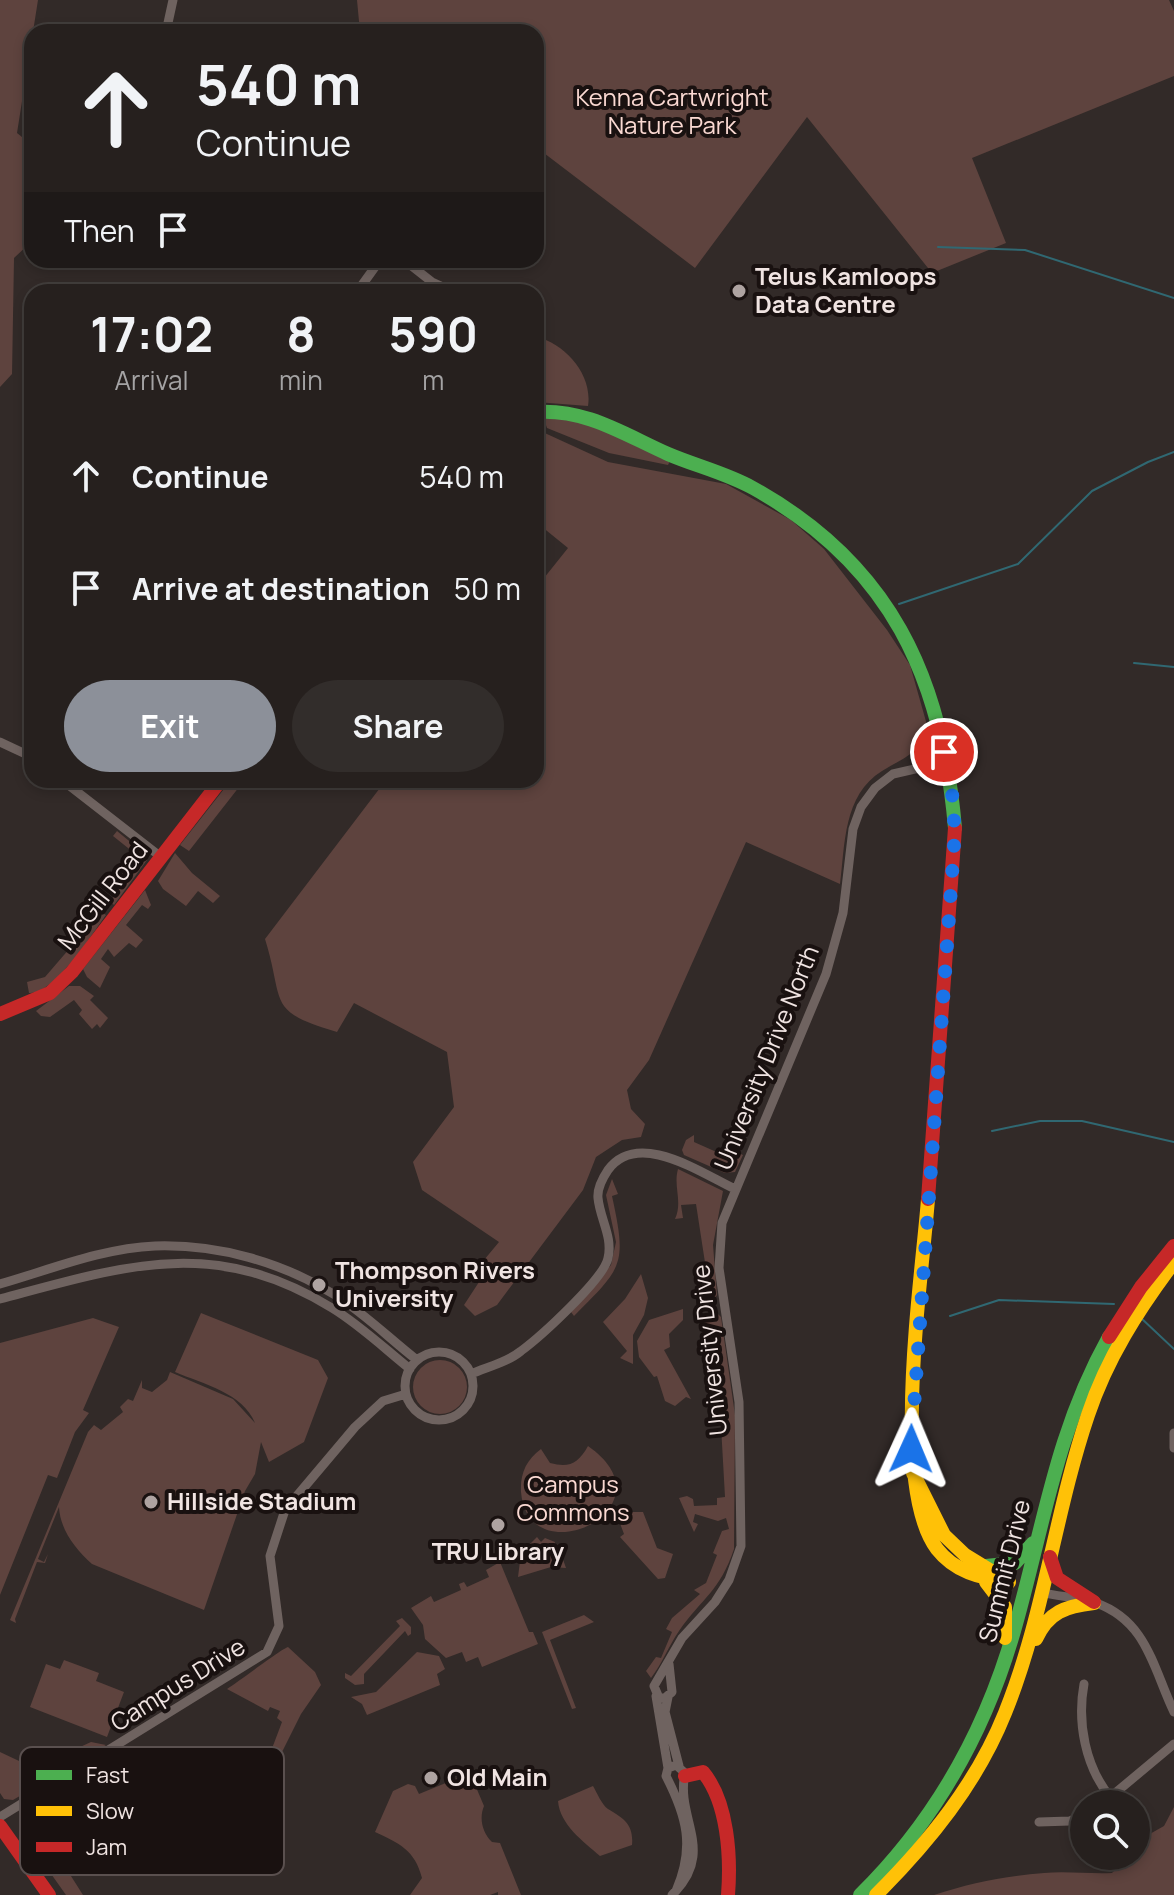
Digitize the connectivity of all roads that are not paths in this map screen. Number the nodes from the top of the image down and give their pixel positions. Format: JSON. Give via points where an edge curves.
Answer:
{"nodes":[{"id":1,"x":173,"y":0,"type":"edge"},
{"id":2,"x":168,"y":24,"type":"edge"},
{"id":3,"x":414,"y":268,"type":"edge"},
{"id":4,"x":436,"y":284,"type":"edge"},
{"id":5,"x":544,"y":412,"type":"edge"},
{"id":6,"x":938,"y":711,"type":"junction"},
{"id":7,"x":0,"y":742,"type":"edge"},
{"id":8,"x":24,"y":753,"type":"edge"},
{"id":9,"x":945,"y":762,"type":"junction"},
{"id":10,"x":72,"y":788,"type":"edge"},
{"id":11,"x":215,"y":788,"type":"edge"},
{"id":12,"x":954,"y":805,"type":"junction"},
{"id":13,"x":161,"y":857,"type":"junction"},
{"id":14,"x":0,"y":1014,"type":"edge"},
{"id":15,"x":735,"y":1189,"type":"junction"},
{"id":16,"x":1174,"y":1246,"type":"edge"},
{"id":17,"x":1174,"y":1262,"type":"edge"},
{"id":18,"x":0,"y":1284,"type":"edge"},
{"id":19,"x":0,"y":1299,"type":"edge"},
{"id":20,"x":417,"y":1360,"type":"junction"},
{"id":21,"x":410,"y":1369,"type":"junction"},
{"id":22,"x":471,"y":1374,"type":"junction"},
{"id":23,"x":406,"y":1394,"type":"junction"},
{"id":24,"x":1174,"y":1433,"type":"edge"},
{"id":25,"x":1174,"y":1448,"type":"edge"},
{"id":26,"x":912,"y":1473,"type":"junction"},
{"id":27,"x":1037,"y":1536,"type":"junction"},
{"id":28,"x":1049,"y":1553,"type":"junction"},
{"id":29,"x":986,"y":1566,"type":"junction"},
{"id":30,"x":1007,"y":1581,"type":"junction"},
{"id":31,"x":986,"y":1582,"type":"junction"},
{"id":32,"x":1033,"y":1590,"type":"junction"},
{"id":33,"x":1094,"y":1603,"type":"junction"},
{"id":34,"x":1000,"y":1674,"type":"junction"},
{"id":35,"x":664,"y":1680,"type":"junction"},
{"id":36,"x":1084,"y":1684,"type":"dead end"},
{"id":37,"x":1016,"y":1685,"type":"junction"},
{"id":38,"x":656,"y":1696,"type":"junction"},
{"id":39,"x":668,"y":1697,"type":"junction"},
{"id":40,"x":1174,"y":1712,"type":"edge"},
{"id":41,"x":1174,"y":1744,"type":"edge"},
{"id":42,"x":113,"y":1747,"type":"edge"},
{"id":43,"x":668,"y":1768,"type":"junction"},
{"id":44,"x":679,"y":1776,"type":"junction"},
{"id":45,"x":1103,"y":1790,"type":"edge"},
{"id":46,"x":1119,"y":1790,"type":"edge"},
{"id":47,"x":20,"y":1805,"type":"edge"},
{"id":48,"x":0,"y":1817,"type":"edge"},
{"id":49,"x":1070,"y":1821,"type":"edge"},
{"id":50,"x":1039,"y":1822,"type":"dead end"},
{"id":51,"x":0,"y":1826,"type":"edge"},
{"id":52,"x":20,"y":1854,"type":"edge"},
{"id":53,"x":35,"y":1875,"type":"edge"},
{"id":54,"x":674,"y":1893,"type":"edge"},
{"id":55,"x":49,"y":1895,"type":"edge"},
{"id":56,"x":728,"y":1895,"type":"edge"},
{"id":57,"x":860,"y":1895,"type":"edge"},
{"id":58,"x":876,"y":1895,"type":"edge"}],
"edges":[{"from":1,"to":2,"type":"street"},
{"from":3,"to":4,"type":"street"},
{"from":5,"to":6,"type":"main road","via":[[568,411],[601,420],[743,483],[809,523],[854,564],[887,605],[918,659]]},
{"from":6,"to":9,"type":"street"},
{"from":6,"to":12,"type":"main road"},
{"from":7,"to":8,"type":"street"},
{"from":9,"to":12,"type":"street"},
{"from":9,"to":15,"type":"street","name":"University Drive North","via":[[893,774],[861,807],[853,829],[843,913],[826,974]]},
{"from":10,"to":13,"type":"street"},
{"from":11,"to":13,"type":"main road","name":"McGill Road"},
{"from":12,"to":26,"type":"main road"},
{"from":13,"to":14,"type":"main road","name":"McGill Road","via":[[72,972],[50,993]]},
{"from":15,"to":22,"type":"street","via":[[655,1153],[625,1155],[600,1182],[598,1198],[609,1235],[608,1260],[598,1277],[520,1353]]},
{"from":15,"to":35,"type":"street","name":"University Drive","via":[[718,1243],[739,1402],[741,1546],[729,1580],[682,1638]]},
{"from":16,"to":27,"type":"main road","name":"Summit Drive","via":[[1126,1308],[1086,1383],[1066,1429]]},
{"from":17,"to":28,"type":"main road","name":"Summit Drive","via":[[1135,1314],[1095,1389]]},
{"from":18,"to":20,"type":"street","via":[[155,1246],[255,1258],[337,1296]]},
{"from":19,"to":21,"type":"street","via":[[121,1267],[202,1263],[294,1288],[334,1309]]},
{"from":20,"to":21,"type":"street"},
{"from":20,"to":22,"type":"street","via":[[448,1353]]},
{"from":21,"to":23,"type":"street"},
{"from":22,"to":23,"type":"street","via":[[472,1395],[451,1418],[421,1415]]},
{"from":23,"to":42,"type":"street","name":"Campus Drive","via":[[383,1401],[355,1427],[285,1510],[270,1556],[279,1626],[267,1652]]},
{"from":24,"to":25,"type":"street"},
{"from":26,"to":29,"type":"main road","via":[[944,1535]]},
{"from":26,"to":31,"type":"main road","via":[[913,1498],[927,1534],[953,1563]]},
{"from":27,"to":29,"type":"main road","via":[[1018,1562]]},
{"from":27,"to":32,"type":"main road","name":"Summit Drive"},
{"from":28,"to":32,"type":"main road","name":"Summit Drive"},
{"from":28,"to":33,"type":"main road","via":[[1057,1578]]},
{"from":29,"to":30,"type":"main road"},
{"from":30,"to":31,"type":"main road"},
{"from":30,"to":32,"type":"main road"},
{"from":31,"to":34,"type":"main road","via":[[1004,1599],[1007,1611]]},
{"from":32,"to":33,"type":"street"},
{"from":32,"to":34,"type":"main road","name":"Summit Drive"},
{"from":32,"to":37,"type":"main road","name":"Summit Drive"},
{"from":33,"to":37,"type":"main road","via":[[1051,1613]]},
{"from":33,"to":40,"type":"street","via":[[1121,1614],[1137,1628]]},
{"from":34,"to":57,"type":"main road","name":"Summit Drive","via":[[937,1807]]},
{"from":35,"to":38,"type":"street","via":[[654,1686]]},
{"from":35,"to":39,"type":"street","via":[[672,1689]]},
{"from":36,"to":45,"type":"street","via":[[1082,1735]]},
{"from":37,"to":58,"type":"main road","name":"Summit Drive","via":[[969,1782],[939,1825]]},
{"from":38,"to":39,"type":"street"},
{"from":38,"to":43,"type":"street"},
{"from":39,"to":44,"type":"street","via":[[665,1712]]},
{"from":41,"to":46,"type":"street"},
{"from":43,"to":44,"type":"street"},
{"from":43,"to":44,"type":"street","via":[[666,1776]]},
{"from":44,"to":54,"type":"street","via":[[688,1863]]},
{"from":44,"to":56,"type":"main road","via":[[703,1772],[718,1793]]},
{"from":47,"to":48,"type":"street","name":"Campus Drive"},
{"from":49,"to":50,"type":"street"},
{"from":51,"to":52,"type":"main road"},
{"from":53,"to":55,"type":"main road"}]}
